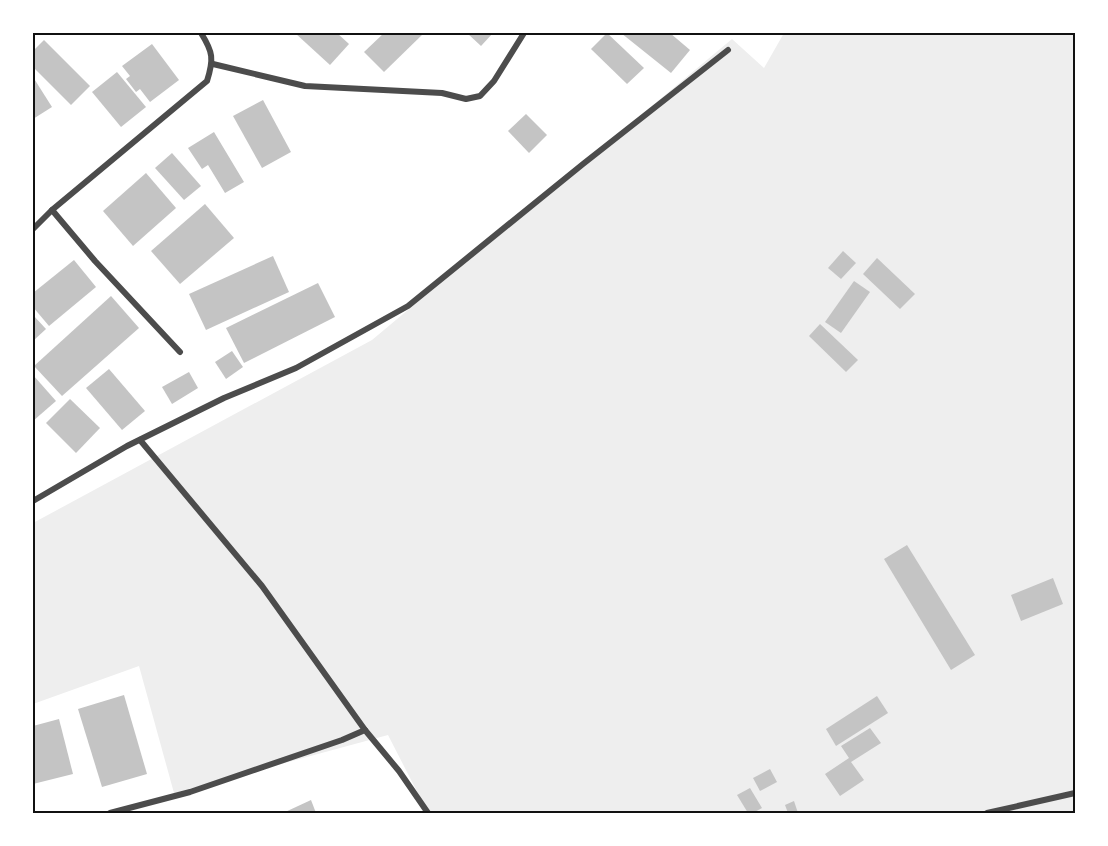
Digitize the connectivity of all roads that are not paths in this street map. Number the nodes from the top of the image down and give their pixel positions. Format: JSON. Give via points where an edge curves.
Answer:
{"nodes":[{"id":1,"x":201,"y":33,"type":"edge"},
{"id":2,"x":524,"y":33,"type":"edge"},
{"id":3,"x":728,"y":51,"type":"dead end"},
{"id":4,"x":213,"y":64,"type":"junction"},
{"id":5,"x":52,"y":210,"type":"junction"},
{"id":6,"x":33,"y":229,"type":"edge"},
{"id":7,"x":180,"y":352,"type":"dead end"},
{"id":8,"x":140,"y":440,"type":"junction"},
{"id":9,"x":33,"y":501,"type":"edge"},
{"id":10,"x":365,"y":730,"type":"junction"},
{"id":11,"x":1075,"y":793,"type":"edge"},
{"id":12,"x":110,"y":813,"type":"edge"},
{"id":13,"x":428,"y":813,"type":"edge"},
{"id":14,"x":987,"y":813,"type":"edge"}],
"edges":[{"from":1,"to":4,"type":"street","via":[[211,49]]},
{"from":2,"to":4,"type":"street","via":[[494,81],[480,96],[466,99],[442,93],[305,86]]},
{"from":3,"to":8,"type":"street","via":[[408,306],[296,368]]},
{"from":4,"to":5,"type":"street","via":[[207,81]]},
{"from":5,"to":6,"type":"street"},
{"from":5,"to":7,"type":"street"},
{"from":8,"to":9,"type":"street"},
{"from":8,"to":10,"type":"street","via":[[262,586]]},
{"from":10,"to":12,"type":"street","via":[[190,792]]},
{"from":10,"to":13,"type":"street"},
{"from":11,"to":14,"type":"street"}]}
